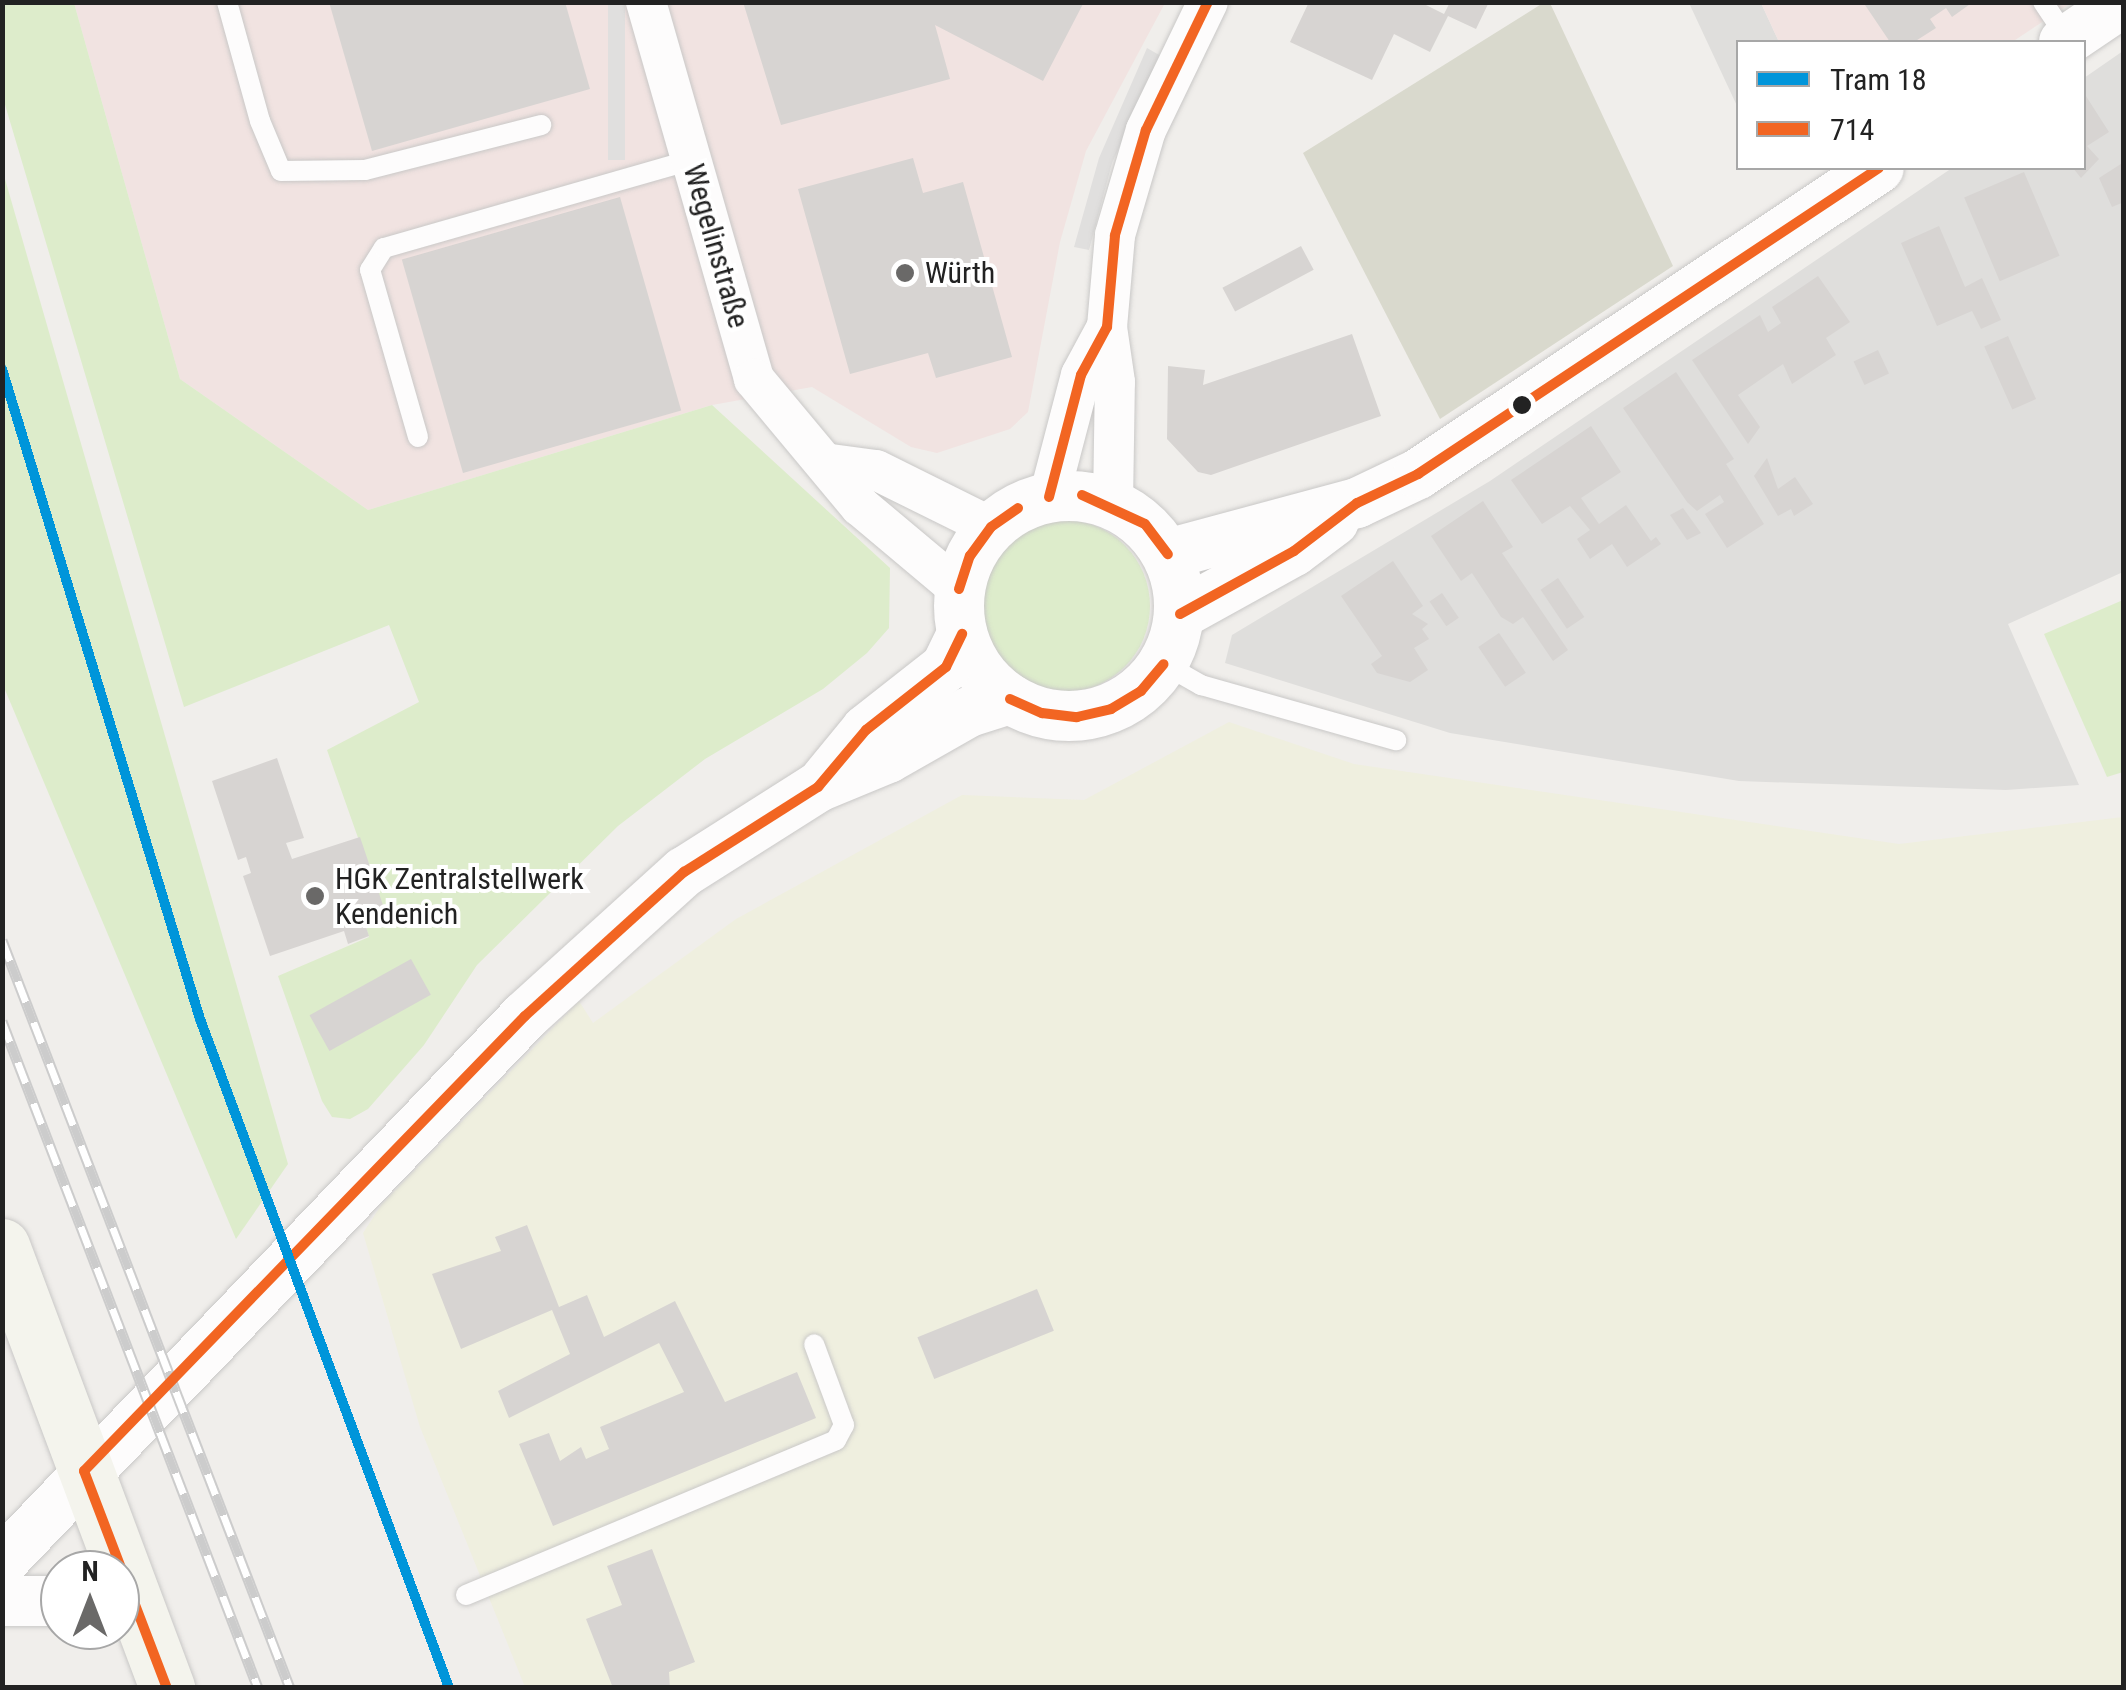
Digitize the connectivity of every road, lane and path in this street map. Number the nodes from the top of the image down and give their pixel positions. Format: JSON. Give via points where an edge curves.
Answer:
{"nodes":[{"id":1,"x":227,"y":2,"type":"edge"},
{"id":2,"x":646,"y":2,"type":"edge"},
{"id":3,"x":1208,"y":2,"type":"edge"},
{"id":4,"x":2122,"y":2,"type":"edge"},
{"id":5,"x":2058,"y":28,"type":"edge"},
{"id":6,"x":541,"y":125,"type":"dead end"},
{"id":7,"x":691,"y":160,"type":"junction"},
{"id":8,"x":1876,"y":170,"type":"edge"},
{"id":9,"x":1106,"y":327,"type":"junction"},
{"id":10,"x":418,"y":437,"type":"dead end"},
{"id":11,"x":831,"y":464,"type":"junction"},
{"id":12,"x":1049,"y":497,"type":"junction"},
{"id":13,"x":1358,"y":503,"type":"junction"},
{"id":14,"x":1114,"y":504,"type":"junction"},
{"id":15,"x":991,"y":527,"type":"junction"},
{"id":16,"x":1168,"y":554,"type":"junction"},
{"id":17,"x":960,"y":612,"type":"junction"},
{"id":18,"x":1180,"y":614,"type":"junction"},
{"id":19,"x":1164,"y":664,"type":"junction"},
{"id":20,"x":1010,"y":699,"type":"junction"},
{"id":21,"x":1396,"y":740,"type":"dead end"},
{"id":22,"x":818,"y":787,"type":"junction"},
{"id":23,"x":2,"y":1246,"type":"edge"},
{"id":24,"x":814,"y":1344,"type":"dead end"},
{"id":25,"x":84,"y":1471,"type":"junction"},
{"id":26,"x":109,"y":1550,"type":"edge"},
{"id":27,"x":2,"y":1562,"type":"edge"},
{"id":28,"x":466,"y":1595,"type":"dead end"},
{"id":29,"x":2,"y":1601,"type":"edge"},
{"id":30,"x":40,"y":1601,"type":"edge"},
{"id":31,"x":140,"y":1640,"type":"edge"},
{"id":32,"x":167,"y":1688,"type":"edge"}],
"edges":[{"from":1,"to":6,"type":"lane","via":[[281,170],[365,170]]},
{"from":2,"to":7,"type":"street","name":"Wegelinstraße"},
{"from":3,"to":9,"type":"street","via":[[1146,130],[1115,235]]},
{"from":4,"to":5,"type":"street"},
{"from":7,"to":10,"type":"lane","via":[[384,248],[370,270]]},
{"from":7,"to":11,"type":"street","name":"Wegelinstraße","via":[[754,380]]},
{"from":8,"to":13,"type":"street","via":[[1418,474]]},
{"from":9,"to":12,"type":"street","via":[[1081,375]]},
{"from":9,"to":14,"type":"street","via":[[1115,382]]},
{"from":11,"to":15,"type":"street","via":[[876,470]]},
{"from":11,"to":17,"type":"street","name":"Wegelinstraße","via":[[860,506]]},
{"from":12,"to":14,"type":"street"},
{"from":12,"to":15,"type":"street"},
{"from":13,"to":16,"type":"street"},
{"from":13,"to":18,"type":"street","via":[[1294,551]]},
{"from":14,"to":16,"type":"street","via":[[1145,524]]},
{"from":15,"to":17,"type":"street","via":[[970,556]]},
{"from":16,"to":18,"type":"street"},
{"from":17,"to":20,"type":"street","via":[[980,671]]},
{"from":17,"to":22,"type":"street","via":[[946,667],[866,730]]},
{"from":18,"to":19,"type":"street"},
{"from":19,"to":20,"type":"street","via":[[1141,691],[1111,709],[1077,717],[1042,713]]},
{"from":19,"to":21,"type":"lane","via":[[1201,685]]},
{"from":20,"to":22,"type":"street","via":[[969,712],[888,758]]},
{"from":22,"to":25,"type":"street","via":[[684,872],[525,1016]]},
{"from":23,"to":25,"type":"main road"},
{"from":24,"to":28,"type":"lane","via":[[844,1425],[836,1440]]},
{"from":25,"to":26,"type":"main road"},
{"from":25,"to":27,"type":"street"},
{"from":29,"to":30,"type":"street"},
{"from":31,"to":32,"type":"main road"}]}
